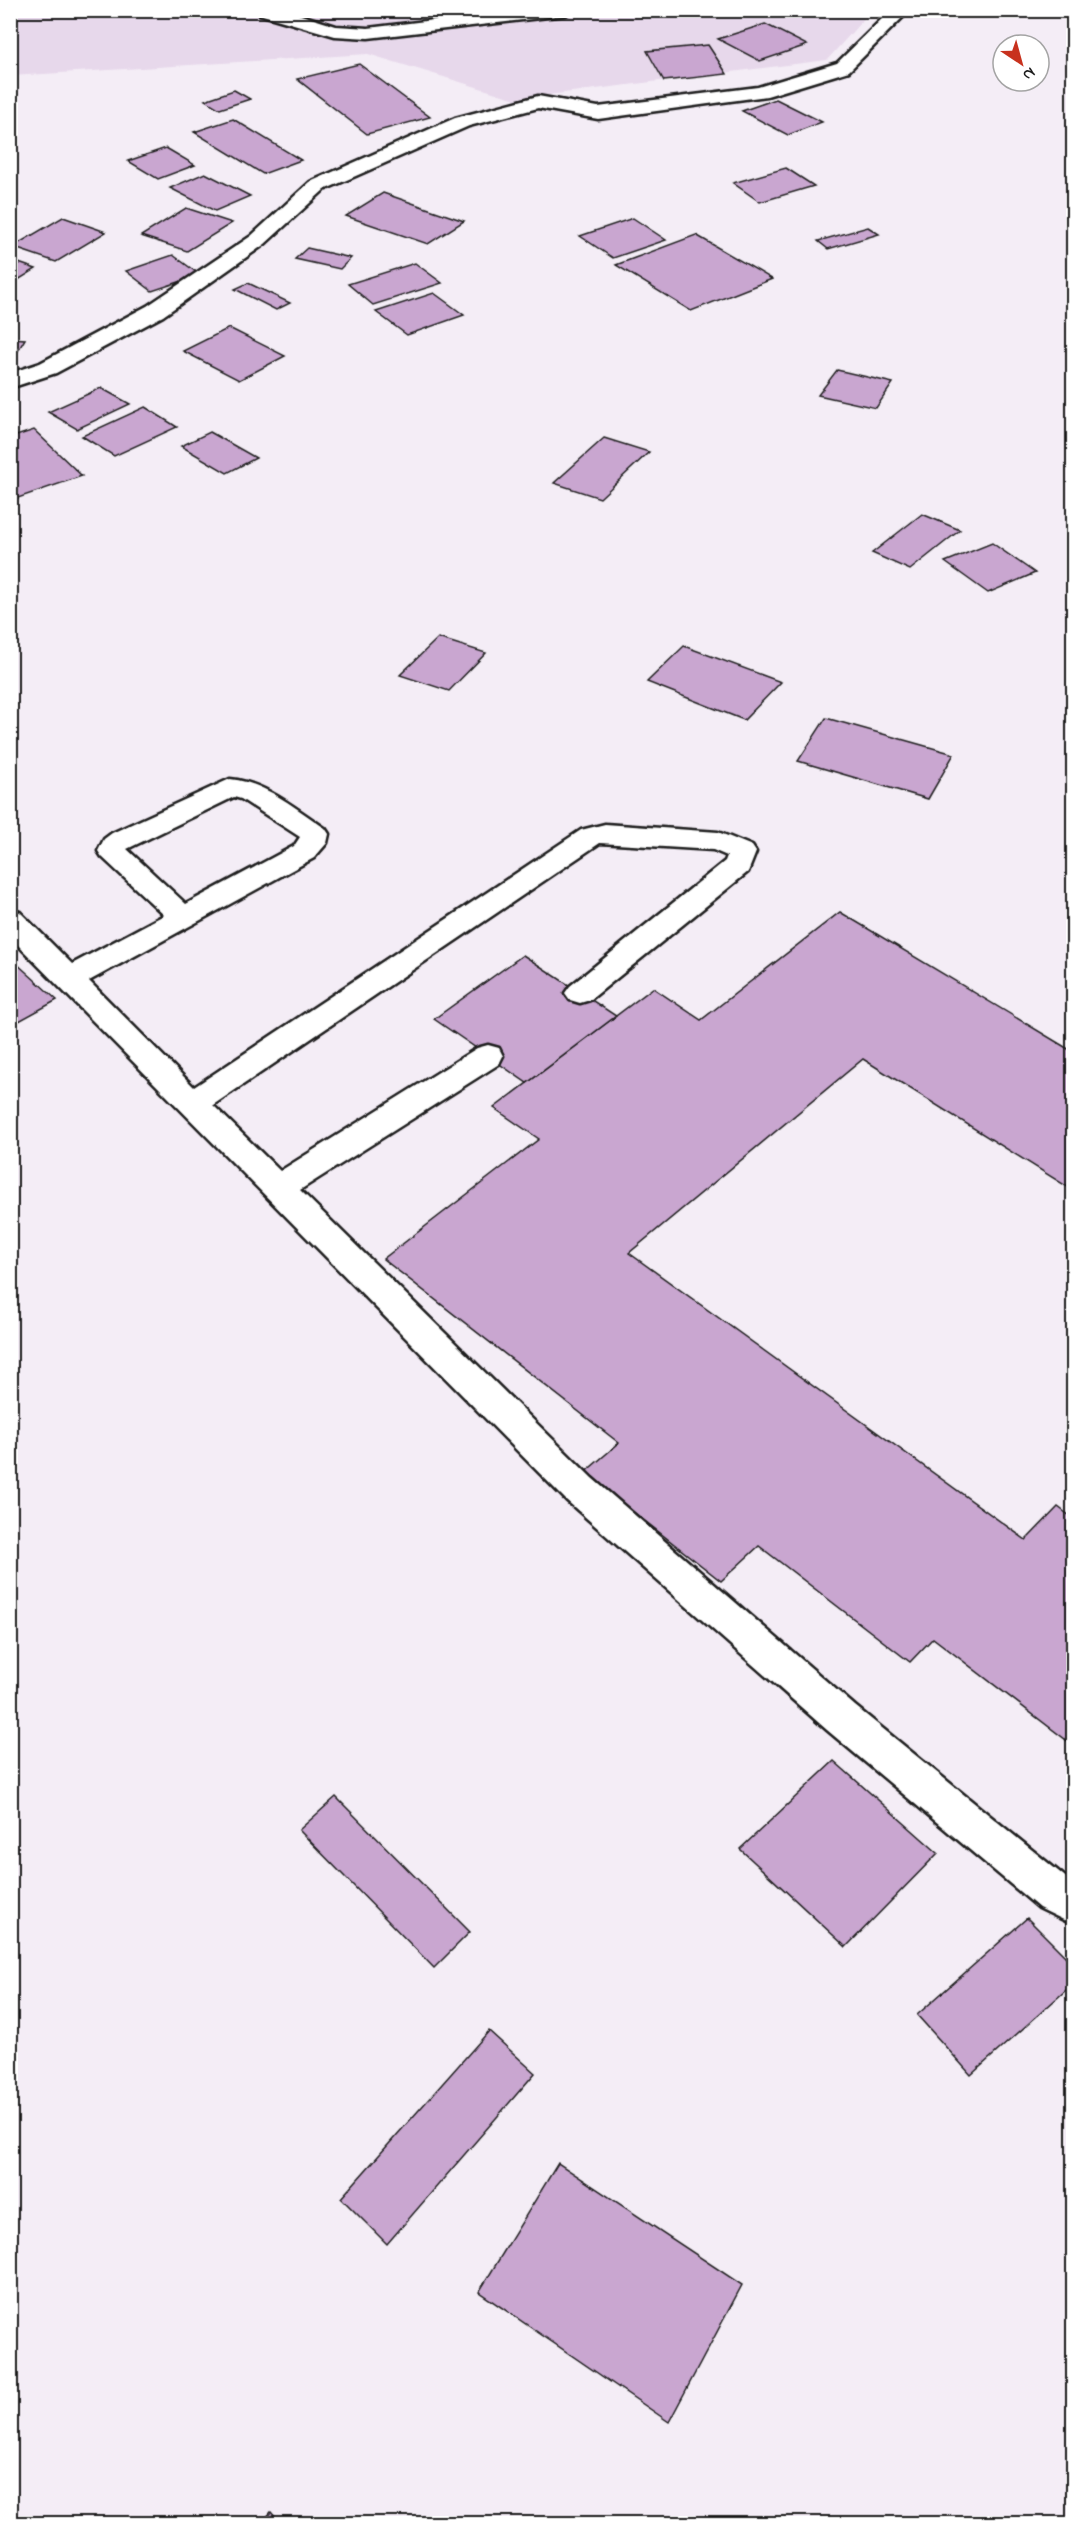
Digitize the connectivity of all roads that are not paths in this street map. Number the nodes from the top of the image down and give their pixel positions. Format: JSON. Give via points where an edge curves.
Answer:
{"nodes":[{"id":1,"x":265,"y":10,"type":"edge"},
{"id":2,"x":566,"y":10,"type":"edge"},
{"id":3,"x":902,"y":10,"type":"edge"},
{"id":4,"x":10,"y":381,"type":"edge"},
{"id":5,"x":183,"y":917,"type":"junction"},
{"id":6,"x":10,"y":919,"type":"edge"},
{"id":7,"x":69,"y":978,"type":"junction"},
{"id":8,"x":580,"y":993,"type":"dead end"},
{"id":9,"x":488,"y":1056,"type":"dead end"},
{"id":10,"x":192,"y":1104,"type":"junction"},
{"id":11,"x":278,"y":1188,"type":"junction"},
{"id":12,"x":1074,"y":1906,"type":"edge"}],
"edges":[{"from":1,"to":2,"type":"street","via":[[335,31],[368,33]]},
{"from":3,"to":4,"type":"street","via":[[843,67],[760,92],[598,113],[538,102],[462,122],[316,186],[258,240],[155,311],[48,368]]},
{"from":5,"to":5,"type":"street","via":[[304,852],[315,834],[251,793],[230,788],[114,845],[112,851]]},
{"from":5,"to":7,"type":"street"},
{"from":6,"to":7,"type":"street"},
{"from":7,"to":10,"type":"street"},
{"from":8,"to":10,"type":"street","via":[[738,865],[742,852],[718,841],[605,832],[591,836]]},
{"from":9,"to":11,"type":"street"},
{"from":10,"to":11,"type":"street"},
{"from":11,"to":12,"type":"street","via":[[579,1489],[841,1718],[1053,1894]]}]}
